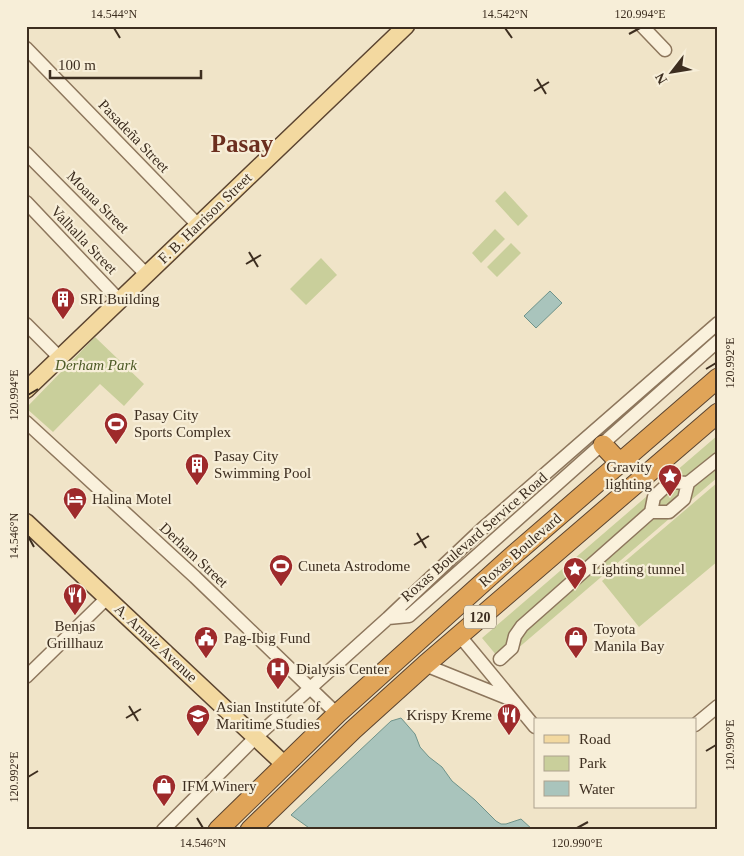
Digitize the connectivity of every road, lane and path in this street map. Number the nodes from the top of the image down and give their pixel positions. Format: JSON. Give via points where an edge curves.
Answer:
{"nodes":[{"id":1,"x":406,"y":26,"type":"edge"},
{"id":2,"x":642,"y":26,"type":"edge"},
{"id":3,"x":26,"y":48,"type":"edge"},
{"id":4,"x":665,"y":50,"type":"dead end"},
{"id":5,"x":26,"y":153,"type":"edge"},
{"id":6,"x":26,"y":202,"type":"edge"},
{"id":7,"x":198,"y":225,"type":"junction"},
{"id":8,"x":146,"y":274,"type":"junction"},
{"id":9,"x":119,"y":300,"type":"junction"},
{"id":10,"x":718,"y":323,"type":"edge"},
{"id":11,"x":26,"y":324,"type":"edge"},
{"id":12,"x":718,"y":341,"type":"edge"},
{"id":13,"x":59,"y":357,"type":"junction"},
{"id":14,"x":718,"y":378,"type":"edge"},
{"id":15,"x":26,"y":390,"type":"edge"},
{"id":16,"x":718,"y":413,"type":"edge"},
{"id":17,"x":26,"y":422,"type":"edge"},
{"id":18,"x":603,"y":445,"type":"junction"},
{"id":19,"x":718,"y":459,"type":"edge"},
{"id":20,"x":620,"y":463,"type":"junction"},
{"id":21,"x":688,"y":483,"type":"junction"},
{"id":22,"x":651,"y":512,"type":"junction"},
{"id":23,"x":26,"y":522,"type":"edge"},
{"id":24,"x":107,"y":598,"type":"junction"},
{"id":25,"x":388,"y":618,"type":"junction"},
{"id":26,"x":459,"y":635,"type":"junction"},
{"id":27,"x":500,"y":659,"type":"dead end"},
{"id":28,"x":425,"y":665,"type":"junction"},
{"id":29,"x":26,"y":678,"type":"edge"},
{"id":30,"x":309,"y":687,"type":"junction"},
{"id":31,"x":509,"y":699,"type":"junction"},
{"id":32,"x":718,"y":706,"type":"edge"},
{"id":33,"x":337,"y":714,"type":"junction"},
{"id":34,"x":696,"y":724,"type":"edge"},
{"id":35,"x":534,"y":727,"type":"edge"},
{"id":36,"x":256,"y":737,"type":"junction"},
{"id":37,"x":285,"y":765,"type":"junction"},
{"id":38,"x":163,"y":830,"type":"edge"},
{"id":39,"x":218,"y":830,"type":"edge"},
{"id":40,"x":250,"y":830,"type":"edge"}],
"edges":[{"from":1,"to":7,"type":"main road","name":"F. B. Harrison Street"},
{"from":2,"to":4,"type":"street"},
{"from":3,"to":7,"type":"street","name":"Pasadeña Street"},
{"from":5,"to":8,"type":"street","name":"Moana Street"},
{"from":6,"to":9,"type":"street","name":"Valhalla Street"},
{"from":7,"to":8,"type":"main road","name":"F. B. Harrison Street"},
{"from":8,"to":9,"type":"main road","name":"F. B. Harrison Street"},
{"from":9,"to":13,"type":"main road","name":"F. B. Harrison Street"},
{"from":10,"to":25,"type":"street","via":[[482,529]]},
{"from":11,"to":13,"type":"street"},
{"from":12,"to":18,"type":"street","name":"Roxas Boulevard Service Road"},
{"from":13,"to":15,"type":"main road","name":"F. B. Harrison Street"},
{"from":14,"to":20,"type":"highway","name":"Roxas Boulevard","number":"120"},
{"from":16,"to":26,"type":"highway","name":"Roxas Boulevard","number":"120"},
{"from":17,"to":30,"type":"street","name":"Derham Street"},
{"from":18,"to":20,"type":"highway"},
{"from":18,"to":25,"type":"street","name":"Roxas Boulevard Service Road","via":[[409,616]]},
{"from":19,"to":21,"type":"street"},
{"from":20,"to":33,"type":"highway","name":"Roxas Boulevard","number":"120"},
{"from":21,"to":22,"type":"street","via":[[684,499],[669,512]]},
{"from":21,"to":22,"type":"street","via":[[670,482],[654,497]]},
{"from":22,"to":27,"type":"street","via":[[522,626],[512,648]]},
{"from":23,"to":24,"type":"main road","name":"A. Arnaiz Avenue"},
{"from":24,"to":29,"type":"street"},
{"from":24,"to":36,"type":"main road","name":"A. Arnaiz Avenue"},
{"from":25,"to":30,"type":"street"},
{"from":26,"to":28,"type":"highway","name":"Roxas Boulevard","number":"120"},
{"from":26,"to":31,"type":"street"},
{"from":28,"to":31,"type":"street"},
{"from":28,"to":40,"type":"highway","name":"Roxas Boulevard","number":"120"},
{"from":30,"to":33,"type":"street","name":"Derham Street"},
{"from":30,"to":36,"type":"street"},
{"from":31,"to":35,"type":"street"},
{"from":32,"to":34,"type":"street"},
{"from":33,"to":37,"type":"highway","name":"Roxas Boulevard","number":"120"},
{"from":36,"to":37,"type":"main road","name":"A. Arnaiz Avenue"},
{"from":36,"to":38,"type":"street"},
{"from":37,"to":39,"type":"highway","name":"Roxas Boulevard","number":"120"}]}
